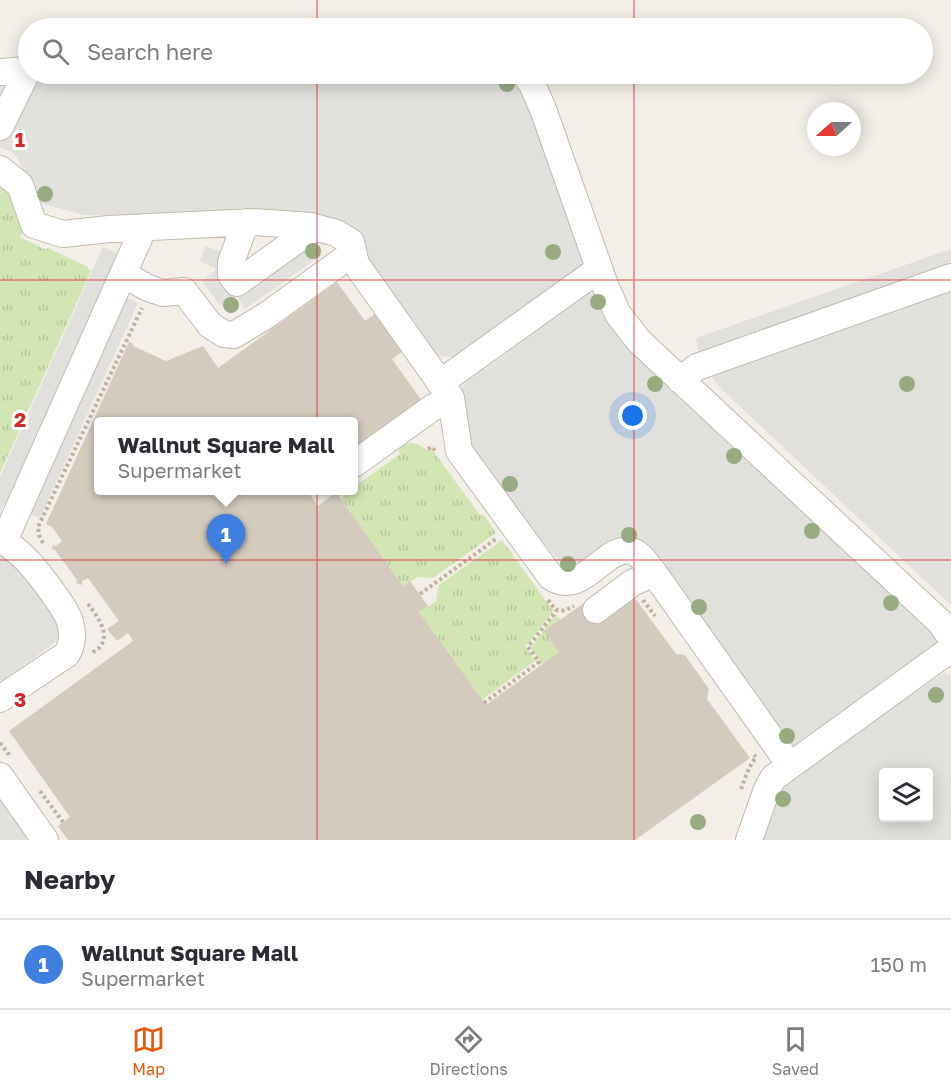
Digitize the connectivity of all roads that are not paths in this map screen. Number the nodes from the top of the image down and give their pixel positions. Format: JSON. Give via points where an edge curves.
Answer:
{"nodes":[{"id":1,"x":18,"y":71,"type":"edge"},
{"id":2,"x":0,"y":72,"type":"edge"},
{"id":3,"x":21,"y":84,"type":"edge"},
{"id":4,"x":532,"y":84,"type":"edge"},
{"id":5,"x":0,"y":128,"type":"edge"},
{"id":6,"x":0,"y":170,"type":"edge"},
{"id":7,"x":246,"y":222,"type":"junction"},
{"id":8,"x":144,"y":227,"type":"junction"},
{"id":9,"x":315,"y":227,"type":"junction"},
{"id":10,"x":353,"y":253,"type":"junction"},
{"id":11,"x":599,"y":269,"type":"junction"},
{"id":12,"x":123,"y":274,"type":"junction"},
{"id":13,"x":951,"y":277,"type":"edge"},
{"id":14,"x":680,"y":380,"type":"junction"},
{"id":15,"x":446,"y":390,"type":"junction"},
{"id":16,"x":358,"y":461,"type":"edge"},
{"id":17,"x":2,"y":540,"type":"edge"},
{"id":18,"x":654,"y":573,"type":"junction"},
{"id":19,"x":596,"y":610,"type":"dead end"},
{"id":20,"x":951,"y":638,"type":"edge"},
{"id":21,"x":951,"y":649,"type":"edge"},
{"id":22,"x":0,"y":699,"type":"edge"},
{"id":23,"x":790,"y":765,"type":"junction"},
{"id":24,"x":0,"y":776,"type":"edge"},
{"id":25,"x":45,"y":840,"type":"edge"},
{"id":26,"x":749,"y":840,"type":"edge"}],
"edges":[{"from":1,"to":2,"type":"lane"},
{"from":3,"to":5,"type":"lane"},
{"from":4,"to":11,"type":"lane"},
{"from":6,"to":8,"type":"lane","via":[[20,185],[34,225],[63,234]]},
{"from":7,"to":8,"type":"lane"},
{"from":7,"to":9,"type":"lane"},
{"from":7,"to":9,"type":"lane","via":[[231,262],[231,275],[237,283]]},
{"from":8,"to":12,"type":"lane"},
{"from":9,"to":10,"type":"lane","via":[[351,242]]},
{"from":10,"to":12,"type":"lane","via":[[234,335],[210,325],[184,291],[163,293]]},
{"from":10,"to":15,"type":"lane","via":[[356,264]]},
{"from":11,"to":14,"type":"lane","via":[[618,314],[639,341]]},
{"from":11,"to":15,"type":"lane"},
{"from":12,"to":17,"type":"lane"},
{"from":13,"to":14,"type":"lane","via":[[697,367]]},
{"from":14,"to":20,"type":"lane","via":[[940,622]]},
{"from":15,"to":16,"type":"lane","via":[[432,408]]},
{"from":15,"to":18,"type":"lane","via":[[459,451],[551,577],[573,582],[625,550],[639,555]]},
{"from":17,"to":22,"type":"lane","via":[[35,568],[65,610],[72,645],[67,654]]},
{"from":18,"to":19,"type":"lane","via":[[632,583]]},
{"from":18,"to":23,"type":"lane"},
{"from":21,"to":23,"type":"lane"},
{"from":23,"to":26,"type":"lane","via":[[766,789]]},
{"from":24,"to":25,"type":"lane"}]}
